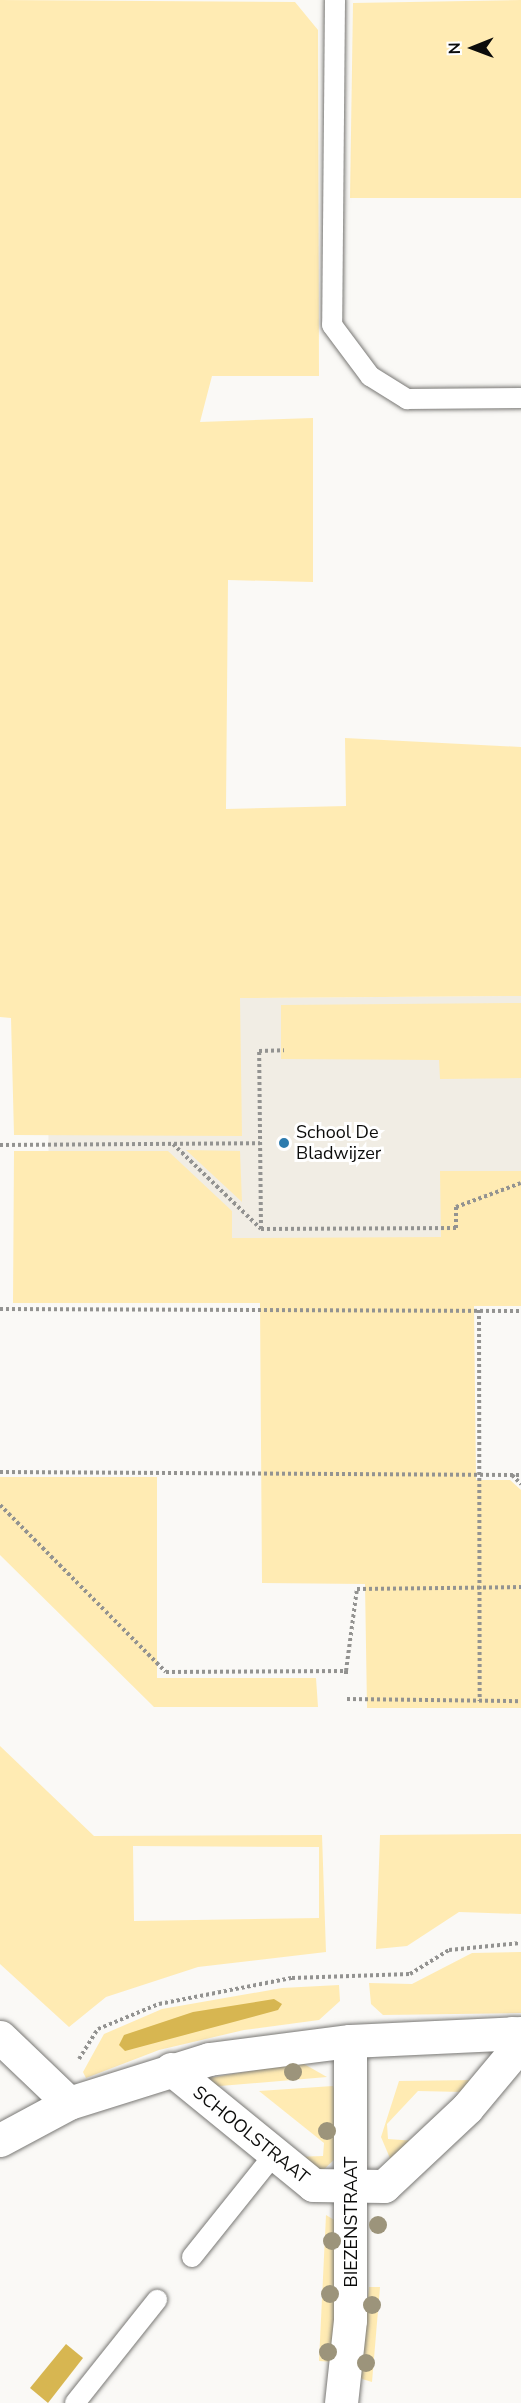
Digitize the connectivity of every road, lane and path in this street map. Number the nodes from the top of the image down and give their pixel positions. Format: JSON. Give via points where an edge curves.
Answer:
{"nodes":[{"id":1,"x":335,"y":0,"type":"edge"},
{"id":2,"x":521,"y":398,"type":"edge"},
{"id":3,"x":284,"y":1050,"type":"dead end"},
{"id":4,"x":260,"y":1143,"type":"junction"},
{"id":5,"x":173,"y":1144,"type":"junction"},
{"id":6,"x":0,"y":1145,"type":"edge"},
{"id":7,"x":521,"y":1183,"type":"edge"},
{"id":8,"x":261,"y":1230,"type":"junction"},
{"id":9,"x":0,"y":1309,"type":"edge"},
{"id":10,"x":479,"y":1310,"type":"junction"},
{"id":11,"x":521,"y":1311,"type":"edge"},
{"id":12,"x":0,"y":1472,"type":"edge"},
{"id":13,"x":482,"y":1475,"type":"junction"},
{"id":14,"x":512,"y":1475,"type":"junction"},
{"id":15,"x":521,"y":1475,"type":"edge"},
{"id":16,"x":521,"y":1485,"type":"edge"},
{"id":17,"x":0,"y":1505,"type":"edge"},
{"id":18,"x":479,"y":1587,"type":"junction"},
{"id":19,"x":521,"y":1587,"type":"edge"},
{"id":20,"x":346,"y":1671,"type":"junction"},
{"id":21,"x":346,"y":1677,"type":"dead end"},
{"id":22,"x":347,"y":1699,"type":"dead end"},
{"id":23,"x":480,"y":1701,"type":"junction"},
{"id":24,"x":521,"y":1701,"type":"edge"},
{"id":25,"x":521,"y":1943,"type":"edge"},
{"id":26,"x":516,"y":2033,"type":"edge"},
{"id":27,"x":0,"y":2037,"type":"edge"},
{"id":28,"x":351,"y":2041,"type":"junction"},
{"id":29,"x":76,"y":2062,"type":"dead end"},
{"id":30,"x":171,"y":2069,"type":"junction"},
{"id":31,"x":69,"y":2103,"type":"junction"},
{"id":32,"x":0,"y":2140,"type":"edge"},
{"id":33,"x":272,"y":2157,"type":"junction"},
{"id":34,"x":352,"y":2186,"type":"junction"},
{"id":35,"x":192,"y":2257,"type":"dead end"},
{"id":36,"x":157,"y":2300,"type":"dead end"},
{"id":37,"x":75,"y":2403,"type":"edge"},
{"id":38,"x":341,"y":2403,"type":"edge"}],
"edges":[{"from":1,"to":2,"type":"lane","via":[[332,325],[370,376],[407,399]]},
{"from":3,"to":4,"type":"path","via":[[259,1051]]},
{"from":4,"to":5,"type":"path"},
{"from":4,"to":8,"type":"path"},
{"from":5,"to":6,"type":"path"},
{"from":5,"to":8,"type":"path"},
{"from":7,"to":8,"type":"path","via":[[456,1207],[456,1228]]},
{"from":9,"to":10,"type":"path"},
{"from":10,"to":11,"type":"path"},
{"from":10,"to":13,"type":"path"},
{"from":12,"to":13,"type":"path"},
{"from":13,"to":14,"type":"path"},
{"from":13,"to":18,"type":"path"},
{"from":14,"to":15,"type":"path"},
{"from":14,"to":16,"type":"path"},
{"from":17,"to":20,"type":"path","via":[[166,1672]]},
{"from":18,"to":19,"type":"path"},
{"from":18,"to":20,"type":"path","via":[[357,1589]]},
{"from":18,"to":23,"type":"path"},
{"from":20,"to":21,"type":"path"},
{"from":22,"to":23,"type":"path"},
{"from":23,"to":24,"type":"path"},
{"from":25,"to":29,"type":"path","via":[[449,1950],[410,1974],[292,1978],[159,2004],[98,2029]]},
{"from":26,"to":28,"type":"street","name":"SCHOOLSTRAAT"},
{"from":26,"to":34,"type":"street","name":"SCHOOLSTRAAT","via":[[513,2053],[459,2115],[384,2186]]},
{"from":27,"to":31,"type":"street"},
{"from":28,"to":30,"type":"street","name":"SCHOOLSTRAAT","via":[[258,2050]]},
{"from":28,"to":34,"type":"street","name":"BIEZENSTRAAT"},
{"from":30,"to":31,"type":"street","name":"SCHOOLSTRAAT"},
{"from":30,"to":33,"type":"street","name":"SCHOOLSTRAAT"},
{"from":31,"to":32,"type":"street","name":"SCHOOLSTRAAT"},
{"from":33,"to":34,"type":"street","name":"SCHOOLSTRAAT","via":[[313,2185]]},
{"from":33,"to":35,"type":"lane"},
{"from":34,"to":38,"type":"street","name":"BIEZENSTRAAT","via":[[350,2320]]},
{"from":36,"to":37,"type":"lane"}]}
